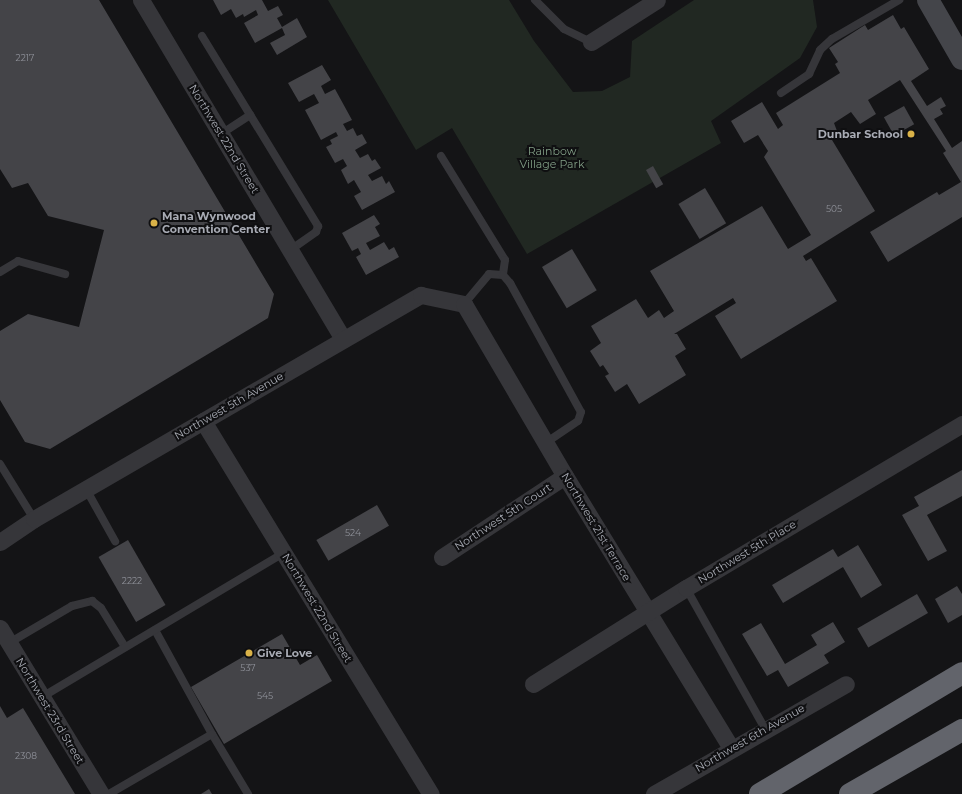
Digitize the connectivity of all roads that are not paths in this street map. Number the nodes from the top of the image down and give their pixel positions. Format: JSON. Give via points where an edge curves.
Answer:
{"nodes":[{"id":1,"x":141,"y":0,"type":"edge"},
{"id":2,"x":535,"y":0,"type":"edge"},
{"id":3,"x":657,"y":0,"type":"edge"},
{"id":4,"x":899,"y":0,"type":"edge"},
{"id":5,"x":928,"y":0,"type":"edge"},
{"id":6,"x":202,"y":36,"type":"dead end"},
{"id":7,"x":591,"y":42,"type":"joint"},
{"id":8,"x":962,"y":59,"type":"edge"},
{"id":9,"x":781,"y":93,"type":"dead end"},
{"id":10,"x":250,"y":116,"type":"junction"},
{"id":11,"x":221,"y":134,"type":"junction"},
{"id":12,"x":441,"y":156,"type":"dead end"},
{"id":13,"x":290,"y":250,"type":"junction"},
{"id":14,"x":0,"y":272,"type":"edge"},
{"id":15,"x":65,"y":274,"type":"dead end"},
{"id":16,"x":503,"y":276,"type":"junction"},
{"id":17,"x":464,"y":304,"type":"junction"},
{"id":18,"x":343,"y":339,"type":"junction"},
{"id":19,"x":203,"y":421,"type":"junction"},
{"id":20,"x":962,"y":424,"type":"edge"},
{"id":21,"x":545,"y":443,"type":"junction"},
{"id":22,"x":0,"y":464,"type":"edge"},
{"id":23,"x":564,"y":476,"type":"junction"},
{"id":24,"x":86,"y":488,"type":"junction"},
{"id":25,"x":34,"y":519,"type":"junction"},
{"id":26,"x":115,"y":541,"type":"dead end"},
{"id":27,"x":0,"y":542,"type":"edge"},
{"id":28,"x":284,"y":554,"type":"junction"},
{"id":29,"x":442,"y":557,"type":"dead end"},
{"id":30,"x":686,"y":588,"type":"junction"},
{"id":31,"x":648,"y":614,"type":"junction"},
{"id":32,"x":0,"y":628,"type":"edge"},
{"id":33,"x":155,"y":630,"type":"junction"},
{"id":34,"x":9,"y":643,"type":"junction"},
{"id":35,"x":125,"y":647,"type":"junction"},
{"id":36,"x":962,"y":673,"type":"edge"},
{"id":37,"x":533,"y":684,"type":"dead end"},
{"id":38,"x":846,"y":684,"type":"dead end"},
{"id":39,"x":42,"y":697,"type":"junction"},
{"id":40,"x":765,"y":729,"type":"junction"},
{"id":41,"x":962,"y":730,"type":"edge"},
{"id":42,"x":212,"y":734,"type":"junction"},
{"id":43,"x":731,"y":748,"type":"junction"},
{"id":44,"x":101,"y":794,"type":"edge"},
{"id":45,"x":109,"y":794,"type":"edge"},
{"id":46,"x":248,"y":794,"type":"edge"},
{"id":47,"x":431,"y":794,"type":"edge"},
{"id":48,"x":654,"y":794,"type":"edge"},
{"id":49,"x":760,"y":794,"type":"edge"},
{"id":50,"x":850,"y":794,"type":"edge"}],
"edges":[{"from":1,"to":11,"type":"street","name":"Northwest 22nd Street"},
{"from":2,"to":7,"type":"lane","via":[[564,29]]},
{"from":3,"to":7,"type":"street"},
{"from":4,"to":9,"type":"lane","via":[[832,39],[820,50],[809,74]]},
{"from":5,"to":8,"type":"main road"},
{"from":6,"to":10,"type":"lane"},
{"from":10,"to":11,"type":"lane"},
{"from":10,"to":13,"type":"lane","via":[[318,226],[316,232]]},
{"from":11,"to":13,"type":"street","name":"Northwest 22nd Street"},
{"from":12,"to":16,"type":"lane","via":[[505,260]]},
{"from":13,"to":18,"type":"street","name":"Northwest 22nd Street"},
{"from":14,"to":15,"type":"lane","via":[[18,261]]},
{"from":16,"to":17,"type":"lane","via":[[489,274]]},
{"from":16,"to":21,"type":"lane","via":[[510,283],[581,412],[578,421]]},
{"from":17,"to":18,"type":"street","name":"Northwest 5th Avenue","via":[[421,295]]},
{"from":17,"to":21,"type":"street","name":"Northwest 21st Terrace"},
{"from":18,"to":19,"type":"street","name":"Northwest 5th Avenue"},
{"from":19,"to":24,"type":"street","name":"Northwest 5th Avenue"},
{"from":19,"to":28,"type":"street","name":"Northwest 22nd Street"},
{"from":20,"to":30,"type":"street","name":"Northwest 5th Place"},
{"from":21,"to":23,"type":"street","name":"Northwest 21st Terrace"},
{"from":22,"to":25,"type":"lane"},
{"from":23,"to":29,"type":"street","name":"Northwest 5th Court"},
{"from":23,"to":31,"type":"street","name":"Northwest 21st Terrace"},
{"from":24,"to":25,"type":"street","name":"Northwest 5th Avenue"},
{"from":24,"to":26,"type":"lane"},
{"from":25,"to":27,"type":"street","name":"Northwest 5th Avenue"},
{"from":28,"to":33,"type":"lane"},
{"from":28,"to":47,"type":"street","name":"Northwest 22nd Street"},
{"from":30,"to":31,"type":"street","name":"Northwest 5th Place"},
{"from":30,"to":40,"type":"lane"},
{"from":31,"to":37,"type":"street","name":"Northwest 5th Place"},
{"from":31,"to":43,"type":"street","name":"Northwest 21st Terrace"},
{"from":32,"to":34,"type":"street","name":"Northwest 23rd Street"},
{"from":33,"to":35,"type":"lane"},
{"from":33,"to":42,"type":"lane"},
{"from":34,"to":35,"type":"lane","via":[[72,606],[92,601],[101,608]]},
{"from":34,"to":39,"type":"street","name":"Northwest 23rd Street"},
{"from":35,"to":39,"type":"lane"},
{"from":36,"to":49,"type":"highway"},
{"from":38,"to":40,"type":"street","name":"Northwest 6th Avenue"},
{"from":39,"to":44,"type":"street","name":"Northwest 23rd Street"},
{"from":40,"to":43,"type":"street","name":"Northwest 6th Avenue"},
{"from":41,"to":50,"type":"highway"},
{"from":42,"to":45,"type":"lane"},
{"from":42,"to":46,"type":"lane"},
{"from":43,"to":48,"type":"street","name":"Northwest 6th Avenue"}]}
